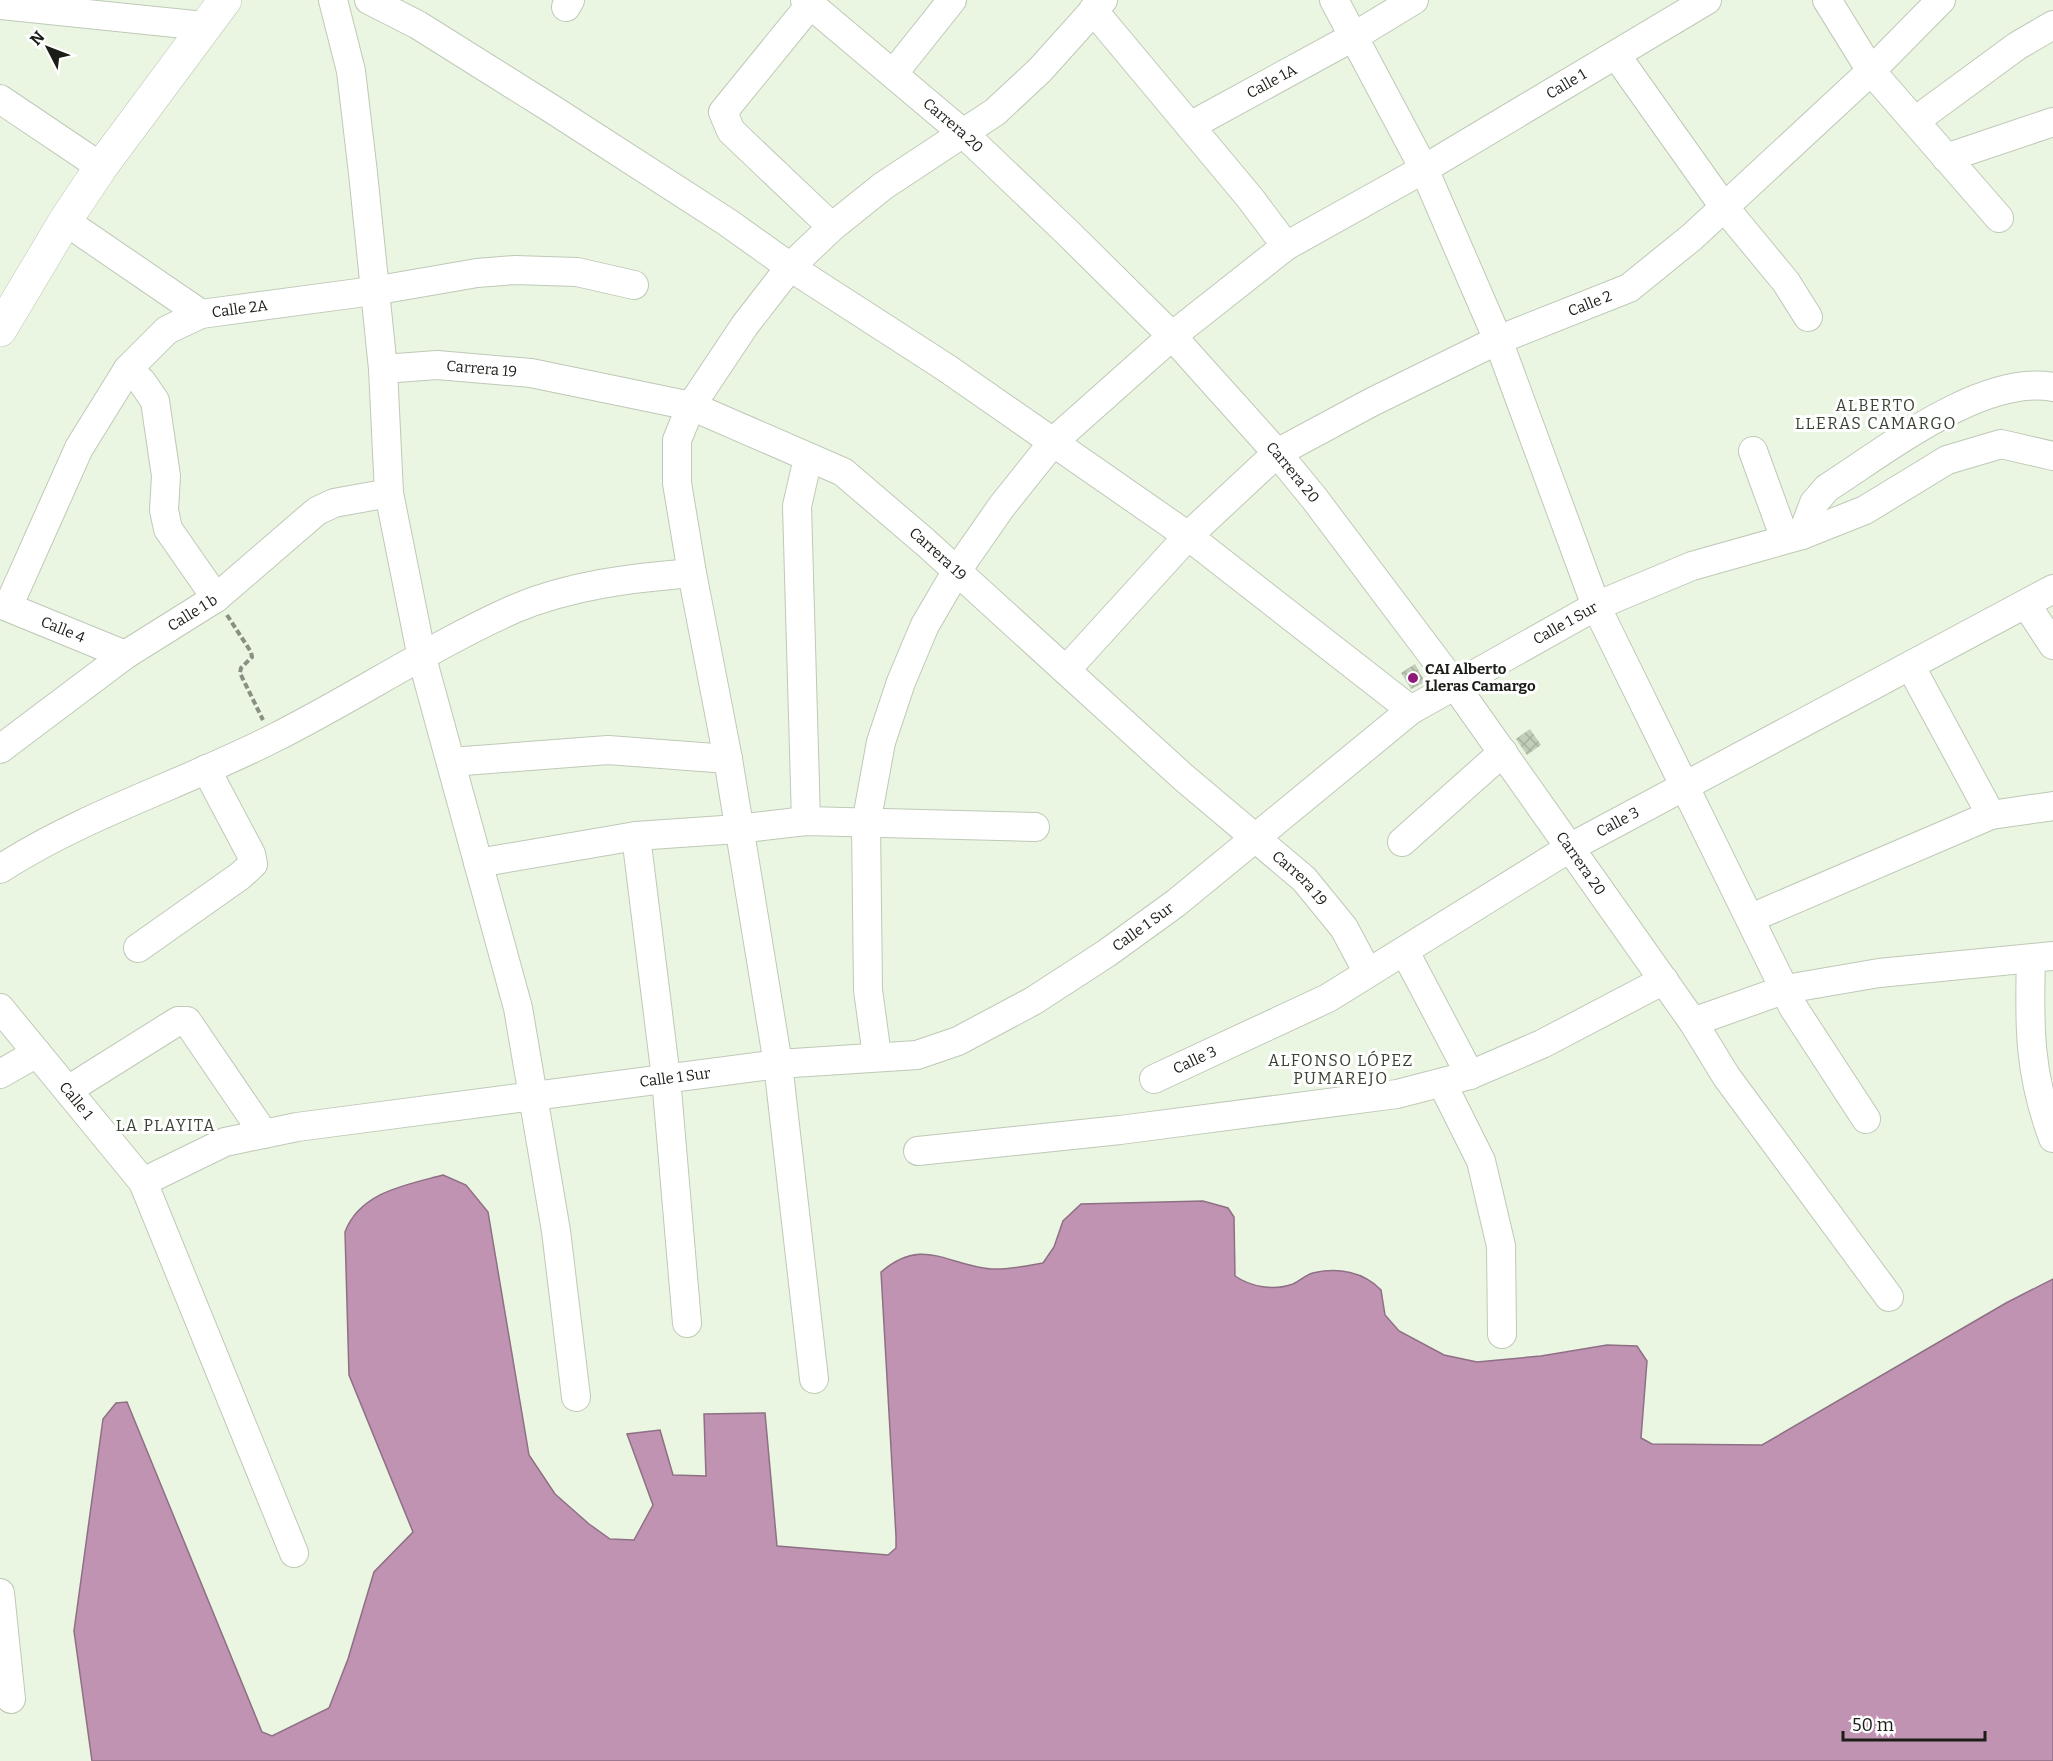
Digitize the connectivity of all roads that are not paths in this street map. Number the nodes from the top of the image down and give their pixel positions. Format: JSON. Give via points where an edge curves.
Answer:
{"nodes":[{"id":1,"x":225,"y":0,"type":"edge"},
{"id":2,"x":333,"y":0,"type":"edge"},
{"id":3,"x":369,"y":0,"type":"edge"},
{"id":4,"x":952,"y":0,"type":"edge"},
{"id":5,"x":1334,"y":0,"type":"edge"},
{"id":6,"x":1414,"y":0,"type":"edge"},
{"id":7,"x":1707,"y":0,"type":"edge"},
{"id":8,"x":1827,"y":0,"type":"edge"},
{"id":9,"x":1941,"y":0,"type":"edge"},
{"id":10,"x":807,"y":2,"type":"edge"},
{"id":11,"x":0,"y":5,"type":"edge"},
{"id":12,"x":1098,"y":5,"type":"edge"},
{"id":13,"x":2053,"y":25,"type":"edge"},
{"id":14,"x":204,"y":26,"type":"junction"},
{"id":15,"x":1353,"y":37,"type":"junction"},
{"id":16,"x":1616,"y":55,"type":"junction"},
{"id":17,"x":1871,"y":71,"type":"junction"},
{"id":18,"x":893,"y":74,"type":"junction"},
{"id":19,"x":0,"y":99,"type":"edge"},
{"id":20,"x":1915,"y":121,"type":"junction"},
{"id":21,"x":2053,"y":122,"type":"edge"},
{"id":22,"x":1190,"y":126,"type":"junction"},
{"id":23,"x":964,"y":134,"type":"junction"},
{"id":24,"x":1947,"y":158,"type":"junction"},
{"id":25,"x":101,"y":167,"type":"junction"},
{"id":26,"x":1424,"y":170,"type":"junction"},
{"id":27,"x":1724,"y":207,"type":"junction"},
{"id":28,"x":1999,"y":218,"type":"dead end"},
{"id":29,"x":65,"y":221,"type":"junction"},
{"id":30,"x":832,"y":227,"type":"junction"},
{"id":31,"x":1286,"y":246,"type":"junction"},
{"id":32,"x":790,"y":267,"type":"junction"},
{"id":33,"x":634,"y":285,"type":"dead end"},
{"id":34,"x":373,"y":291,"type":"junction"},
{"id":35,"x":201,"y":314,"type":"junction"},
{"id":36,"x":1808,"y":317,"type":"dead end"},
{"id":37,"x":0,"y":330,"type":"edge"},
{"id":38,"x":1172,"y":336,"type":"junction"},
{"id":39,"x":1498,"y":340,"type":"junction"},
{"id":40,"x":128,"y":369,"type":"junction"},
{"id":41,"x":382,"y":369,"type":"junction"},
{"id":42,"x":2053,"y":387,"type":"edge"},
{"id":43,"x":691,"y":406,"type":"junction"},
{"id":44,"x":1054,"y":441,"type":"junction"},
{"id":45,"x":1753,"y":451,"type":"dead end"},
{"id":46,"x":1277,"y":453,"type":"junction"},
{"id":47,"x":2053,"y":456,"type":"edge"},
{"id":48,"x":808,"y":458,"type":"junction"},
{"id":49,"x":388,"y":493,"type":"junction"},
{"id":50,"x":1188,"y":536,"type":"junction"},
{"id":51,"x":1793,"y":537,"type":"junction"},
{"id":52,"x":956,"y":572,"type":"junction"},
{"id":53,"x":692,"y":573,"type":"junction"},
{"id":54,"x":2053,"y":589,"type":"edge"},
{"id":55,"x":216,"y":598,"type":"junction"},
{"id":56,"x":2026,"y":604,"type":"junction"},
{"id":57,"x":4,"y":605,"type":"edge"},
{"id":58,"x":1596,"y":606,"type":"junction"},
{"id":59,"x":2053,"y":645,"type":"edge"},
{"id":60,"x":125,"y":655,"type":"junction"},
{"id":61,"x":422,"y":658,"type":"junction"},
{"id":62,"x":1911,"y":667,"type":"junction"},
{"id":63,"x":1066,"y":670,"type":"junction"},
{"id":64,"x":1454,"y":684,"type":"junction"},
{"id":65,"x":1411,"y":710,"type":"junction"},
{"id":66,"x":0,"y":749,"type":"edge"},
{"id":67,"x":1503,"y":752,"type":"junction"},
{"id":68,"x":728,"y":759,"type":"junction"},
{"id":69,"x":451,"y":762,"type":"junction"},
{"id":70,"x":206,"y":769,"type":"junction"},
{"id":71,"x":1684,"y":788,"type":"junction"},
{"id":72,"x":2053,"y":806,"type":"edge"},
{"id":73,"x":1991,"y":815,"type":"junction"},
{"id":74,"x":806,"y":820,"type":"junction"},
{"id":75,"x":866,"y":824,"type":"junction"},
{"id":76,"x":1035,"y":827,"type":"dead end"},
{"id":77,"x":738,"y":829,"type":"junction"},
{"id":78,"x":636,"y":836,"type":"junction"},
{"id":79,"x":1255,"y":839,"type":"junction"},
{"id":80,"x":1402,"y":842,"type":"dead end"},
{"id":81,"x":1571,"y":847,"type":"junction"},
{"id":82,"x":478,"y":863,"type":"junction"},
{"id":83,"x":0,"y":869,"type":"edge"},
{"id":84,"x":1751,"y":918,"type":"junction"},
{"id":85,"x":138,"y":948,"type":"dead end"},
{"id":86,"x":1405,"y":952,"type":"junction"},
{"id":87,"x":2042,"y":958,"type":"edge"},
{"id":88,"x":1368,"y":973,"type":"junction"},
{"id":89,"x":1664,"y":980,"type":"junction"},
{"id":90,"x":1786,"y":989,"type":"junction"},
{"id":91,"x":0,"y":1008,"type":"edge"},
{"id":92,"x":1693,"y":1022,"type":"junction"},
{"id":93,"x":37,"y":1053,"type":"junction"},
{"id":94,"x":878,"y":1056,"type":"junction"},
{"id":95,"x":778,"y":1064,"type":"junction"},
{"id":96,"x":0,"y":1074,"type":"edge"},
{"id":97,"x":1470,"y":1075,"type":"junction"},
{"id":98,"x":666,"y":1078,"type":"junction"},
{"id":99,"x":1154,"y":1079,"type":"dead end"},
{"id":100,"x":1442,"y":1083,"type":"junction"},
{"id":101,"x":68,"y":1090,"type":"junction"},
{"id":102,"x":534,"y":1096,"type":"junction"},
{"id":103,"x":1866,"y":1119,"type":"dead end"},
{"id":104,"x":264,"y":1134,"type":"junction"},
{"id":105,"x":2053,"y":1138,"type":"edge"},
{"id":106,"x":918,"y":1151,"type":"dead end"},
{"id":107,"x":143,"y":1182,"type":"junction"},
{"id":108,"x":1889,"y":1297,"type":"dead end"},
{"id":109,"x":687,"y":1323,"type":"dead end"},
{"id":110,"x":1502,"y":1334,"type":"dead end"},
{"id":111,"x":814,"y":1379,"type":"dead end"},
{"id":112,"x":576,"y":1397,"type":"dead end"},
{"id":113,"x":294,"y":1553,"type":"dead end"},
{"id":114,"x":0,"y":1593,"type":"edge"},
{"id":115,"x":11,"y":1699,"type":"dead end"}],
"edges":[{"from":1,"to":14,"type":"main road"},
{"from":2,"to":34,"type":"street","via":[[351,71]]},
{"from":3,"to":32,"type":"street","via":[[418,25],[543,103]]},
{"from":4,"to":18,"type":"street"},
{"from":5,"to":15,"type":"street"},
{"from":6,"to":15,"type":"street","name":"Calle 1A"},
{"from":7,"to":16,"type":"street","name":"Calle 1"},
{"from":8,"to":17,"type":"street"},
{"from":9,"to":17,"type":"street","name":"Calle 2"},
{"from":10,"to":18,"type":"street","name":"Carrera 20"},
{"from":10,"to":30,"type":"street","via":[[723,112],[731,131]]},
{"from":11,"to":14,"type":"street"},
{"from":12,"to":22,"type":"street"},
{"from":12,"to":23,"type":"street","via":[[1040,70],[995,112]]},
{"from":13,"to":20,"type":"street","via":[[2017,46]]},
{"from":14,"to":25,"type":"main road"},
{"from":15,"to":22,"type":"street","name":"Calle 1A"},
{"from":15,"to":26,"type":"street"},
{"from":16,"to":26,"type":"street","name":"Calle 1"},
{"from":16,"to":27,"type":"street"},
{"from":17,"to":20,"type":"street"},
{"from":17,"to":27,"type":"street","name":"Calle 2"},
{"from":18,"to":23,"type":"street","name":"Carrera 20"},
{"from":19,"to":25,"type":"street"},
{"from":20,"to":24,"type":"street"},
{"from":21,"to":24,"type":"street"},
{"from":22,"to":31,"type":"street"},
{"from":23,"to":30,"type":"street","via":[[883,186]]},
{"from":23,"to":38,"type":"street","name":"Carrera 20"},
{"from":24,"to":28,"type":"street"},
{"from":25,"to":29,"type":"main road"},
{"from":26,"to":31,"type":"street","name":"Calle 1"},
{"from":26,"to":39,"type":"street"},
{"from":27,"to":36,"type":"street","via":[[1786,282]]},
{"from":27,"to":39,"type":"street","name":"Calle 2","via":[[1629,288]]},
{"from":29,"to":35,"type":"street"},
{"from":29,"to":37,"type":"main road"},
{"from":30,"to":32,"type":"street"},
{"from":31,"to":38,"type":"street","name":"Calle 1"},
{"from":32,"to":43,"type":"street"},
{"from":32,"to":44,"type":"street"},
{"from":33,"to":34,"type":"street","name":"Calle 2A","via":[[577,273],[515,270]]},
{"from":34,"to":35,"type":"street","name":"Calle 2A"},
{"from":34,"to":41,"type":"street"},
{"from":35,"to":40,"type":"street","name":"Calle 2A","via":[[167,330]]},
{"from":38,"to":44,"type":"street","name":"Calle 1"},
{"from":38,"to":46,"type":"street","name":"Carrera 20"},
{"from":39,"to":46,"type":"street","name":"Calle 2"},
{"from":39,"to":58,"type":"street"},
{"from":40,"to":55,"type":"street","via":[[155,401],[166,476],[164,510],[168,529]]},
{"from":40,"to":57,"type":"street","name":"Calle 2A","via":[[79,448]]},
{"from":41,"to":43,"type":"street","name":"Carrera 19","via":[[437,365],[531,373]]},
{"from":41,"to":49,"type":"street"},
{"from":42,"to":51,"type":"street","via":[[2010,387],[1951,410],[1827,488]]},
{"from":43,"to":48,"type":"street","name":"Carrera 19"},
{"from":43,"to":53,"type":"street","via":[[677,440],[677,483]]},
{"from":44,"to":50,"type":"street"},
{"from":44,"to":52,"type":"street","name":"Calle 1"},
{"from":45,"to":51,"type":"street"},
{"from":46,"to":50,"type":"street","name":"Calle 2"},
{"from":46,"to":64,"type":"street","name":"Carrera 20"},
{"from":47,"to":51,"type":"street","name":"Calle 1 Sur","via":[[2001,444],[1947,460],[1865,510]]},
{"from":48,"to":52,"type":"street","name":"Carrera 19","via":[[843,472]]},
{"from":48,"to":74,"type":"street","via":[[797,506]]},
{"from":49,"to":55,"type":"street","name":"Calle 1 b","via":[[334,503],[317,511]]},
{"from":49,"to":61,"type":"street"},
{"from":50,"to":63,"type":"street","name":"Calle 2"},
{"from":50,"to":65,"type":"street"},
{"from":51,"to":58,"type":"street","name":"Calle 1 Sur","via":[[1692,566]]},
{"from":52,"to":63,"type":"street","name":"Carrera 19"},
{"from":52,"to":75,"type":"street","name":"Calle 1","via":[[925,625],[901,682],[881,742]]},
{"from":53,"to":61,"type":"street","via":[[626,579],[566,592],[515,609]]},
{"from":53,"to":68,"type":"street"},
{"from":54,"to":56,"type":"street","name":"Calle 3"},
{"from":55,"to":60,"type":"street","name":"Calle 1 b"},
{"from":56,"to":59,"type":"street"},
{"from":56,"to":62,"type":"street","name":"Calle 3"},
{"from":57,"to":60,"type":"street","name":"Calle 4"},
{"from":58,"to":64,"type":"street","name":"Calle 1 Sur"},
{"from":58,"to":71,"type":"street"},
{"from":60,"to":66,"type":"street","name":"Calle 1 b"},
{"from":61,"to":69,"type":"street"},
{"from":61,"to":70,"type":"street","via":[[273,739]]},
{"from":62,"to":71,"type":"street","name":"Calle 3"},
{"from":62,"to":73,"type":"street"},
{"from":63,"to":79,"type":"street","name":"Carrera 19"},
{"from":64,"to":65,"type":"street","name":"Calle 1 Sur"},
{"from":64,"to":67,"type":"street","name":"Carrera 20"},
{"from":65,"to":79,"type":"street","name":"Calle 1 Sur"},
{"from":67,"to":80,"type":"street"},
{"from":67,"to":81,"type":"street","name":"Carrera 20"},
{"from":68,"to":69,"type":"street","via":[[608,750]]},
{"from":68,"to":77,"type":"street"},
{"from":69,"to":82,"type":"street"},
{"from":70,"to":83,"type":"street","via":[[38,844]]},
{"from":70,"to":85,"type":"street","via":[[253,864]]},
{"from":71,"to":81,"type":"street","name":"Calle 3"},
{"from":71,"to":84,"type":"street"},
{"from":72,"to":73,"type":"street"},
{"from":73,"to":84,"type":"street"},
{"from":74,"to":75,"type":"street"},
{"from":74,"to":77,"type":"street"},
{"from":75,"to":76,"type":"street"},
{"from":75,"to":94,"type":"street","name":"Calle 1","via":[[868,978]]},
{"from":77,"to":78,"type":"street"},
{"from":77,"to":95,"type":"street"},
{"from":78,"to":82,"type":"street"},
{"from":78,"to":98,"type":"street"},
{"from":79,"to":88,"type":"street","name":"Carrera 19","via":[[1304,879],[1344,928]]},
{"from":79,"to":94,"type":"street","name":"Calle 1 Sur","via":[[1176,903],[1033,1001],[958,1041],[917,1055]]},
{"from":81,"to":86,"type":"street","name":"Calle 3"},
{"from":81,"to":89,"type":"street","name":"Carrera 20"},
{"from":82,"to":102,"type":"street","via":[[518,1008]]},
{"from":84,"to":90,"type":"street"},
{"from":86,"to":88,"type":"street","name":"Calle 3"},
{"from":86,"to":97,"type":"street"},
{"from":87,"to":90,"type":"street","via":[[1879,973]]},
{"from":87,"to":105,"type":"street","via":[[2029,1031],[2040,1103]]},
{"from":88,"to":99,"type":"street","name":"Calle 3","via":[[1328,998]]},
{"from":89,"to":92,"type":"street","name":"Carrera 20"},
{"from":89,"to":97,"type":"street","via":[[1542,1044]]},
{"from":90,"to":92,"type":"street"},
{"from":90,"to":103,"type":"street","via":[[1815,1043]]},
{"from":91,"to":93,"type":"street","name":"Calle 1"},
{"from":92,"to":108,"type":"street","name":"Carrera 20","via":[[1726,1076]]},
{"from":93,"to":96,"type":"street"},
{"from":93,"to":101,"type":"street","name":"Calle 1"},
{"from":94,"to":95,"type":"street","name":"Calle 1 Sur"},
{"from":95,"to":98,"type":"street","name":"Calle 1 Sur"},
{"from":95,"to":111,"type":"street"},
{"from":97,"to":100,"type":"street"},
{"from":98,"to":102,"type":"street","name":"Calle 1 Sur"},
{"from":98,"to":109,"type":"street"},
{"from":100,"to":106,"type":"street","via":[[1397,1094],[1306,1107]]},
{"from":100,"to":110,"type":"street","via":[[1481,1161],[1502,1246]]},
{"from":101,"to":104,"type":"street","via":[[178,1021],[187,1021]]},
{"from":101,"to":107,"type":"street","name":"Calle 1"},
{"from":102,"to":104,"type":"street","name":"Calle 1 Sur"},
{"from":102,"to":112,"type":"street","via":[[556,1231]]},
{"from":104,"to":107,"type":"street","name":"Calle 1 Sur","via":[[225,1142]]},
{"from":107,"to":113,"type":"street","name":"Calle 1"},
{"from":114,"to":115,"type":"street"}]}
